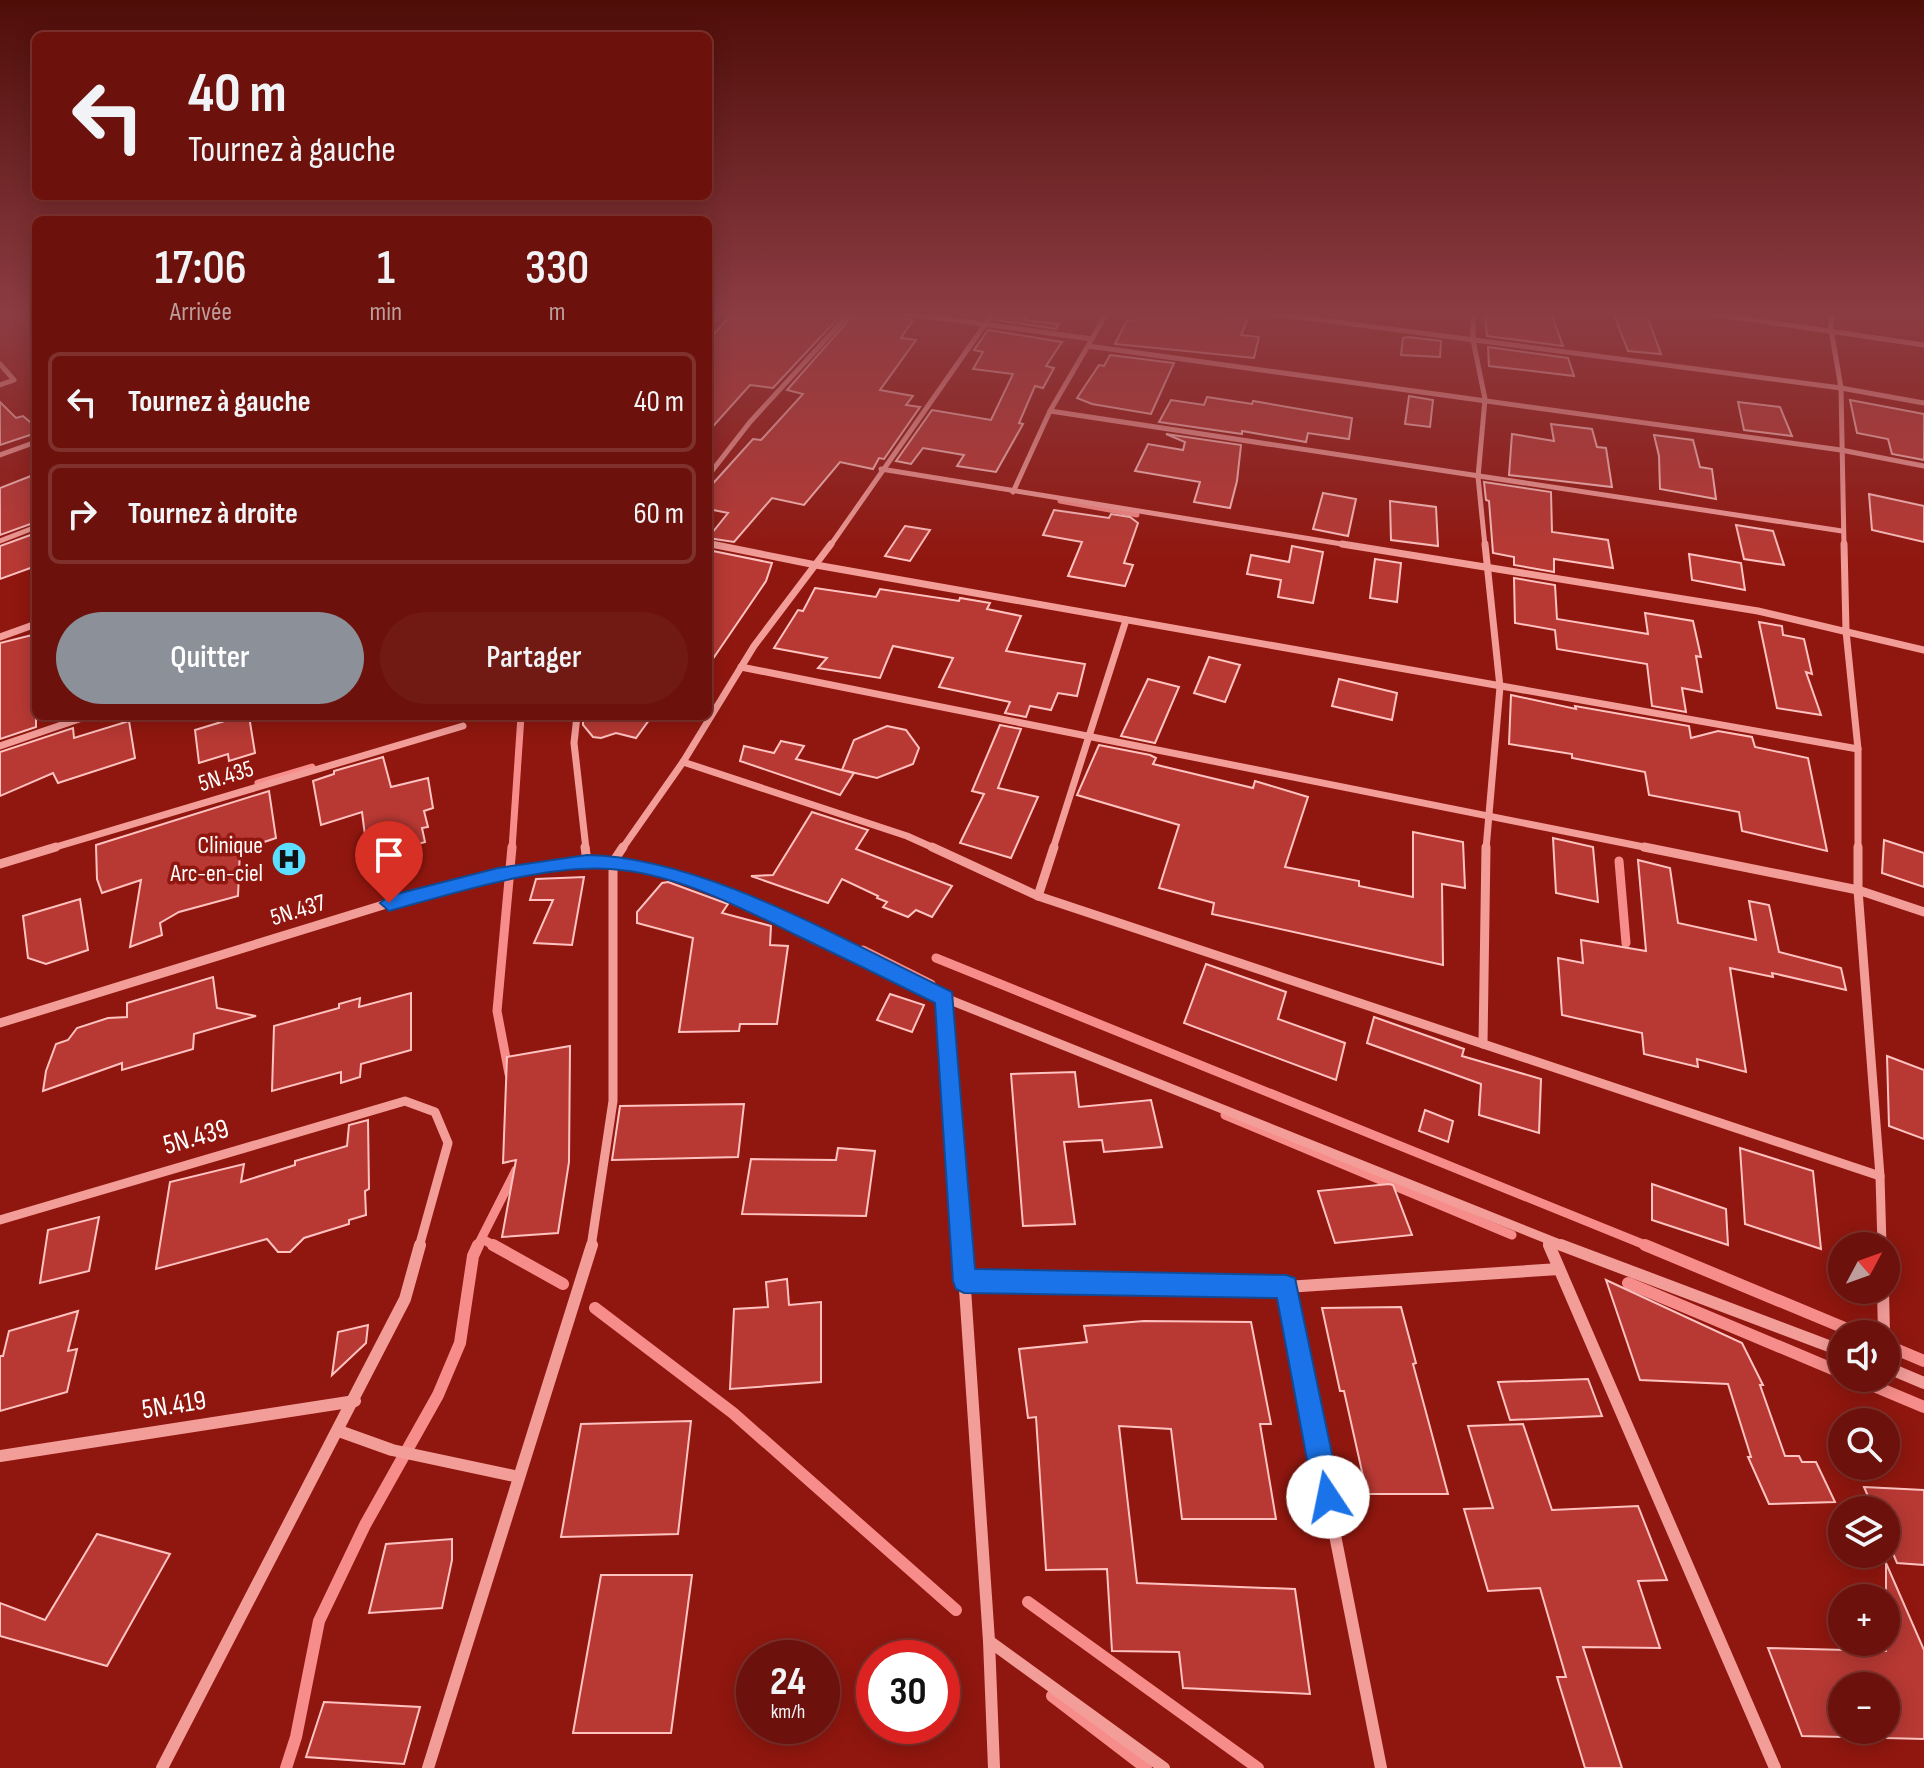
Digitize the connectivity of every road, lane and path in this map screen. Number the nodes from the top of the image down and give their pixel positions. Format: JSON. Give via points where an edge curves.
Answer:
{"nodes":[{"id":1,"x":774,"y":396,"type":"edge"},
{"id":2,"x":934,"y":396,"type":"edge"},
{"id":3,"x":1059,"y":396,"type":"edge"},
{"id":4,"x":1459,"y":396,"type":"edge"},
{"id":5,"x":1484,"y":396,"type":"edge"},
{"id":6,"x":1841,"y":396,"type":"edge"},
{"id":7,"x":1883,"y":396,"type":"edge"},
{"id":8,"x":1485,"y":399,"type":"junction"},
{"id":9,"x":1924,"y":403,"type":"edge"},
{"id":10,"x":1050,"y":411,"type":"junction"},
{"id":11,"x":32,"y":443,"type":"edge"},
{"id":12,"x":1841,"y":450,"type":"junction"},
{"id":13,"x":0,"y":455,"type":"edge"},
{"id":14,"x":1924,"y":466,"type":"edge"},
{"id":15,"x":881,"y":469,"type":"junction"},
{"id":16,"x":712,"y":471,"type":"edge"},
{"id":17,"x":1478,"y":477,"type":"junction"},
{"id":18,"x":1013,"y":492,"type":"junction"},
{"id":19,"x":32,"y":529,"type":"edge"},
{"id":20,"x":1842,"y":531,"type":"junction"},
{"id":21,"x":0,"y":541,"type":"edge"},
{"id":22,"x":712,"y":544,"type":"edge"},
{"id":23,"x":816,"y":565,"type":"junction"},
{"id":24,"x":1490,"y":568,"type":"junction"},
{"id":25,"x":1126,"y":620,"type":"junction"},
{"id":26,"x":32,"y":625,"type":"edge"},
{"id":27,"x":1846,"y":631,"type":"junction"},
{"id":28,"x":0,"y":637,"type":"edge"},
{"id":29,"x":1924,"y":650,"type":"edge"},
{"id":30,"x":741,"y":667,"type":"junction"},
{"id":31,"x":1500,"y":687,"type":"junction"},
{"id":32,"x":712,"y":714,"type":"edge"},
{"id":33,"x":76,"y":720,"type":"edge"},
{"id":34,"x":577,"y":720,"type":"edge"},
{"id":35,"x":709,"y":720,"type":"edge"},
{"id":36,"x":463,"y":726,"type":"dead end"},
{"id":37,"x":1089,"y":738,"type":"junction"},
{"id":38,"x":0,"y":746,"type":"edge"},
{"id":39,"x":1858,"y":749,"type":"junction"},
{"id":40,"x":683,"y":762,"type":"junction"},
{"id":41,"x":1487,"y":817,"type":"junction"},
{"id":42,"x":587,"y":862,"type":"junction"},
{"id":43,"x":613,"y":862,"type":"junction"},
{"id":44,"x":0,"y":864,"type":"edge"},
{"id":45,"x":1858,"y":890,"type":"junction"},
{"id":46,"x":1038,"y":896,"type":"junction"},
{"id":47,"x":1924,"y":912,"type":"edge"},
{"id":48,"x":945,"y":998,"type":"junction"},
{"id":49,"x":0,"y":1023,"type":"edge"},
{"id":50,"x":1483,"y":1044,"type":"junction"},
{"id":51,"x":1880,"y":1176,"type":"junction"},
{"id":52,"x":0,"y":1220,"type":"edge"},
{"id":53,"x":1882,"y":1232,"type":"edge"},
{"id":54,"x":1547,"y":1240,"type":"junction"},
{"id":55,"x":1559,"y":1269,"type":"junction"},
{"id":56,"x":964,"y":1281,"type":"junction"},
{"id":57,"x":1286,"y":1287,"type":"junction"},
{"id":58,"x":1828,"y":1346,"type":"edge"},
{"id":59,"x":1900,"y":1373,"type":"edge"},
{"id":60,"x":1924,"y":1383,"type":"edge"},
{"id":61,"x":355,"y":1401,"type":"junction"},
{"id":62,"x":339,"y":1431,"type":"junction"},
{"id":63,"x":0,"y":1456,"type":"edge"},
{"id":64,"x":519,"y":1477,"type":"junction"},
{"id":65,"x":989,"y":1641,"type":"junction"},
{"id":66,"x":162,"y":1768,"type":"edge"},
{"id":67,"x":428,"y":1768,"type":"edge"},
{"id":68,"x":994,"y":1768,"type":"edge"},
{"id":69,"x":1164,"y":1768,"type":"edge"},
{"id":70,"x":1381,"y":1768,"type":"edge"},
{"id":71,"x":1775,"y":1768,"type":"edge"}],
"edges":[{"from":1,"to":16,"type":"street"},
{"from":2,"to":15,"type":"street"},
{"from":3,"to":10,"type":"street"},
{"from":4,"to":8,"type":"street"},
{"from":5,"to":8,"type":"street"},
{"from":6,"to":12,"type":"street"},
{"from":7,"to":9,"type":"street"},
{"from":8,"to":12,"type":"street"},
{"from":8,"to":17,"type":"street"},
{"from":10,"to":17,"type":"street"},
{"from":10,"to":18,"type":"street"},
{"from":11,"to":13,"type":"street"},
{"from":12,"to":14,"type":"street"},
{"from":12,"to":20,"type":"street"},
{"from":15,"to":18,"type":"street"},
{"from":15,"to":23,"type":"street"},
{"from":17,"to":20,"type":"street"},
{"from":17,"to":24,"type":"street"},
{"from":18,"to":24,"type":"street"},
{"from":19,"to":21,"type":"street"},
{"from":20,"to":27,"type":"street"},
{"from":22,"to":23,"type":"street"},
{"from":23,"to":25,"type":"street"},
{"from":23,"to":30,"type":"street"},
{"from":24,"to":27,"type":"street","via":[[1758,611]]},
{"from":24,"to":31,"type":"street"},
{"from":25,"to":31,"type":"street"},
{"from":25,"to":37,"type":"street"},
{"from":26,"to":28,"type":"street"},
{"from":27,"to":29,"type":"street"},
{"from":27,"to":39,"type":"street"},
{"from":30,"to":32,"type":"street"},
{"from":30,"to":37,"type":"street"},
{"from":31,"to":39,"type":"street"},
{"from":31,"to":41,"type":"street"},
{"from":33,"to":38,"type":"street"},
{"from":34,"to":42,"type":"street","via":[[574,743]]},
{"from":35,"to":40,"type":"street"},
{"from":36,"to":44,"type":"street","name":"5N.435"},
{"from":37,"to":41,"type":"street"},
{"from":37,"to":46,"type":"street"},
{"from":39,"to":45,"type":"street"},
{"from":40,"to":43,"type":"street"},
{"from":40,"to":46,"type":"street","via":[[907,836]]},
{"from":41,"to":45,"type":"street"},
{"from":41,"to":50,"type":"street"},
{"from":42,"to":43,"type":"street","name":"5N.437"},
{"from":42,"to":49,"type":"street","name":"5N.437","via":[[419,894]]},
{"from":43,"to":48,"type":"street","name":"5N.437","via":[[656,870],[743,901]]},
{"from":43,"to":64,"type":"street","via":[[613,1101],[593,1241]]},
{"from":45,"to":47,"type":"street"},
{"from":45,"to":51,"type":"street"},
{"from":46,"to":50,"type":"street"},
{"from":48,"to":54,"type":"street","name":"5N.437"},
{"from":48,"to":56,"type":"street"},
{"from":50,"to":51,"type":"street"},
{"from":51,"to":53,"type":"street"},
{"from":52,"to":61,"type":"street","name":"5N.439","via":[[405,1101],[435,1112],[448,1143],[405,1299]]},
{"from":54,"to":55,"type":"street"},
{"from":54,"to":58,"type":"street","name":"5N.437"},
{"from":55,"to":57,"type":"street"},
{"from":55,"to":71,"type":"street"},
{"from":56,"to":57,"type":"street"},
{"from":56,"to":65,"type":"street"},
{"from":57,"to":70,"type":"street"},
{"from":59,"to":60,"type":"street"},
{"from":61,"to":62,"type":"street"},
{"from":61,"to":63,"type":"street","name":"5N.419"},
{"from":62,"to":64,"type":"street","via":[[392,1450]]},
{"from":62,"to":66,"type":"street"},
{"from":64,"to":67,"type":"street"},
{"from":65,"to":68,"type":"street"},
{"from":65,"to":69,"type":"street"}]}
